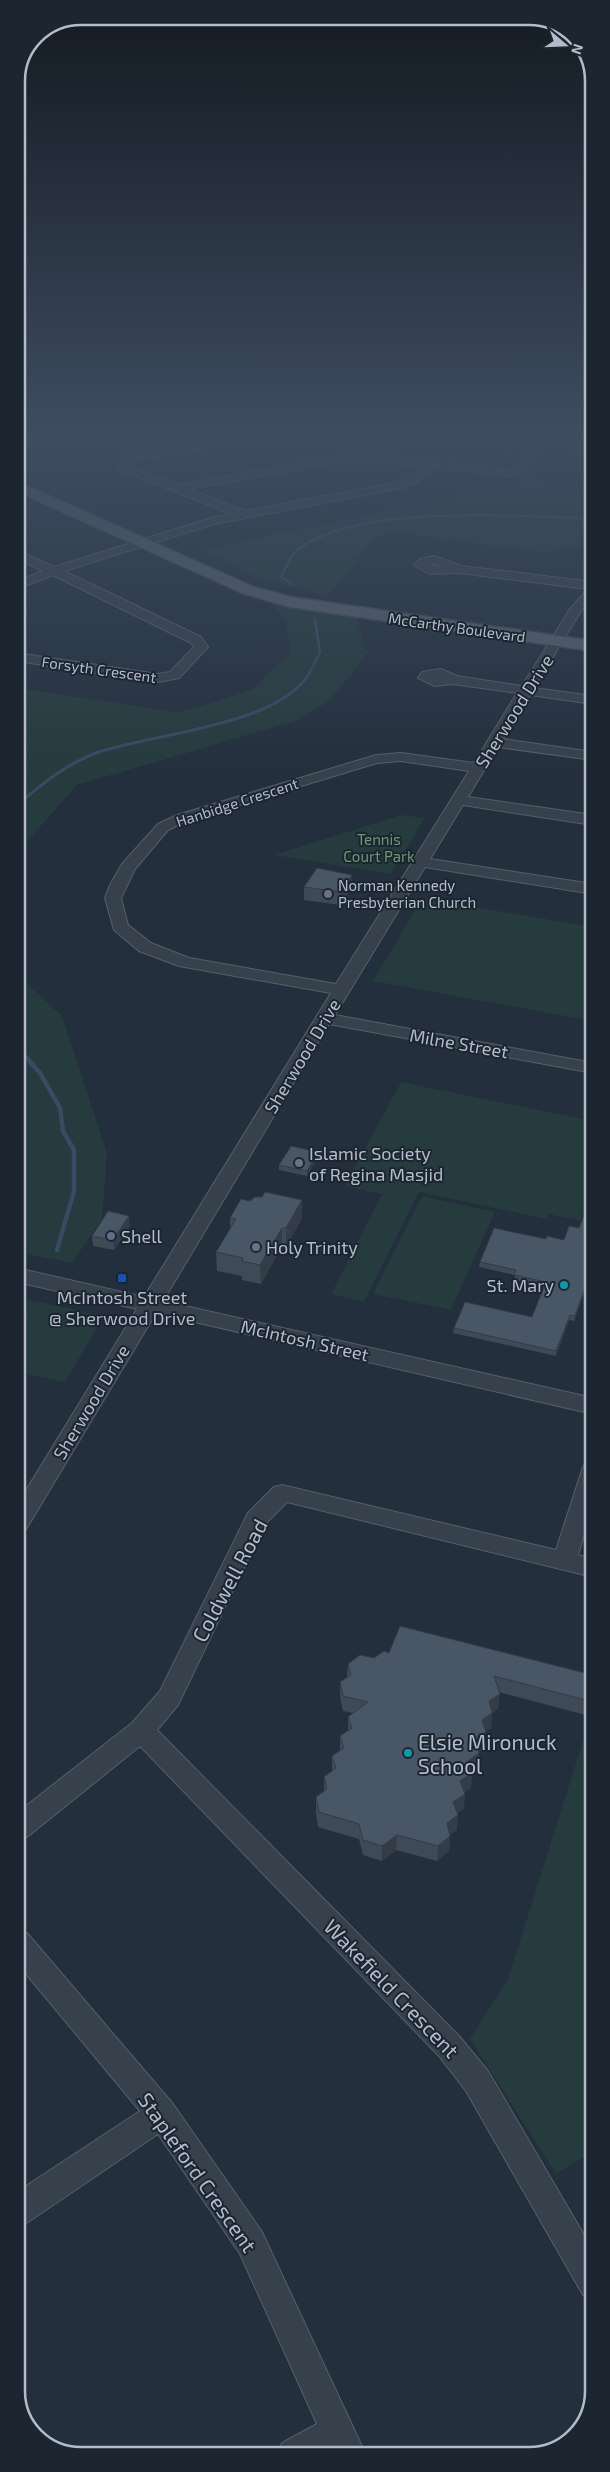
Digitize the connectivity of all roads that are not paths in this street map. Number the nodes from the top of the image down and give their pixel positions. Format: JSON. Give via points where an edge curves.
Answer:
{"nodes":[{"id":1,"x":125,"y":548,"type":"edge"},
{"id":2,"x":167,"y":548,"type":"edge"},
{"id":3,"x":25,"y":557,"type":"edge"},
{"id":4,"x":458,"y":568,"type":"dead end"},
{"id":5,"x":53,"y":571,"type":"junction"},
{"id":6,"x":25,"y":582,"type":"edge"},
{"id":7,"x":585,"y":585,"type":"edge"},
{"id":8,"x":585,"y":599,"type":"edge"},
{"id":9,"x":129,"y":608,"type":"junction"},
{"id":10,"x":111,"y":615,"type":"dead end"},
{"id":11,"x":560,"y":638,"type":"junction"},
{"id":12,"x":585,"y":638,"type":"edge"},
{"id":13,"x":585,"y":644,"type":"edge"},
{"id":14,"x":25,"y":658,"type":"edge"},
{"id":15,"x":453,"y":680,"type":"dead end"},
{"id":16,"x":526,"y":690,"type":"junction"},
{"id":17,"x":585,"y":699,"type":"edge"},
{"id":18,"x":495,"y":742,"type":"junction"},
{"id":19,"x":585,"y":755,"type":"edge"},
{"id":20,"x":478,"y":768,"type":"junction"},
{"id":21,"x":459,"y":800,"type":"junction"},
{"id":22,"x":585,"y":819,"type":"edge"},
{"id":23,"x":421,"y":862,"type":"junction"},
{"id":24,"x":585,"y":888,"type":"edge"},
{"id":25,"x":342,"y":990,"type":"junction"},
{"id":26,"x":324,"y":1018,"type":"junction"},
{"id":27,"x":585,"y":1067,"type":"edge"},
{"id":28,"x":25,"y":1277,"type":"edge"},
{"id":29,"x":150,"y":1305,"type":"junction"},
{"id":30,"x":585,"y":1404,"type":"edge"},
{"id":31,"x":585,"y":1495,"type":"edge"},
{"id":32,"x":25,"y":1512,"type":"edge"},
{"id":33,"x":564,"y":1561,"type":"junction"},
{"id":34,"x":585,"y":1566,"type":"edge"},
{"id":35,"x":141,"y":1730,"type":"junction"},
{"id":36,"x":25,"y":1823,"type":"edge"},
{"id":37,"x":25,"y":1951,"type":"edge"},
{"id":38,"x":162,"y":2114,"type":"junction"},
{"id":39,"x":25,"y":2206,"type":"edge"},
{"id":40,"x":585,"y":2268,"type":"edge"},
{"id":41,"x":343,"y":2444,"type":"edge"},
{"id":42,"x":330,"y":2447,"type":"edge"}],
"edges":[{"from":1,"to":5,"type":"street"},
{"from":2,"to":11,"type":"main road","name":"McCarthy Boulevard","via":[[296,596]]},
{"from":3,"to":5,"type":"street","name":"Forsyth Crescent"},
{"from":4,"to":7,"type":"street"},
{"from":5,"to":6,"type":"street"},
{"from":5,"to":9,"type":"street","name":"Forsyth Crescent"},
{"from":8,"to":11,"type":"street","name":"Sherwood Drive"},
{"from":9,"to":10,"type":"street"},
{"from":9,"to":14,"type":"street","name":"Forsyth Crescent","via":[[196,640],[201,647],[174,675],[158,678]]},
{"from":11,"to":12,"type":"main road","name":"McCarthy Boulevard"},
{"from":11,"to":13,"type":"main road","name":"McCarthy Boulevard"},
{"from":11,"to":16,"type":"street","name":"Sherwood Drive"},
{"from":15,"to":16,"type":"street"},
{"from":16,"to":17,"type":"street"},
{"from":16,"to":18,"type":"street","name":"Sherwood Drive"},
{"from":18,"to":19,"type":"street"},
{"from":18,"to":20,"type":"street","name":"Sherwood Drive"},
{"from":20,"to":21,"type":"street","name":"Sherwood Drive"},
{"from":20,"to":25,"type":"street","name":"Hanbidge Crescent","via":[[401,757],[376,758],[182,818],[163,827],[128,867],[118,885],[113,898],[120,926],[145,947],[185,962]]},
{"from":21,"to":22,"type":"street"},
{"from":21,"to":23,"type":"street","name":"Sherwood Drive"},
{"from":23,"to":24,"type":"street"},
{"from":23,"to":25,"type":"street","name":"Sherwood Drive"},
{"from":25,"to":26,"type":"street","name":"Sherwood Drive"},
{"from":26,"to":27,"type":"street","name":"Milne Street"},
{"from":26,"to":29,"type":"street","name":"Sherwood Drive"},
{"from":28,"to":29,"type":"street","name":"McIntosh Street"},
{"from":29,"to":30,"type":"street","name":"McIntosh Street"},
{"from":29,"to":32,"type":"street","name":"Sherwood Drive"},
{"from":31,"to":33,"type":"street"},
{"from":33,"to":34,"type":"street","name":"Coldwell Road"},
{"from":33,"to":35,"type":"street","name":"Coldwell Road","via":[[282,1493],[256,1520],[169,1698]]},
{"from":35,"to":36,"type":"street","name":"Coldwell Road"},
{"from":35,"to":40,"type":"street","name":"Wakefield Crescent","via":[[450,2046],[477,2081]]},
{"from":37,"to":38,"type":"street","name":"Stapleford Crescent"},
{"from":38,"to":39,"type":"street"},
{"from":38,"to":41,"type":"street","name":"Stapleford Crescent","via":[[251,2242]]},
{"from":41,"to":42,"type":"street"}]}
